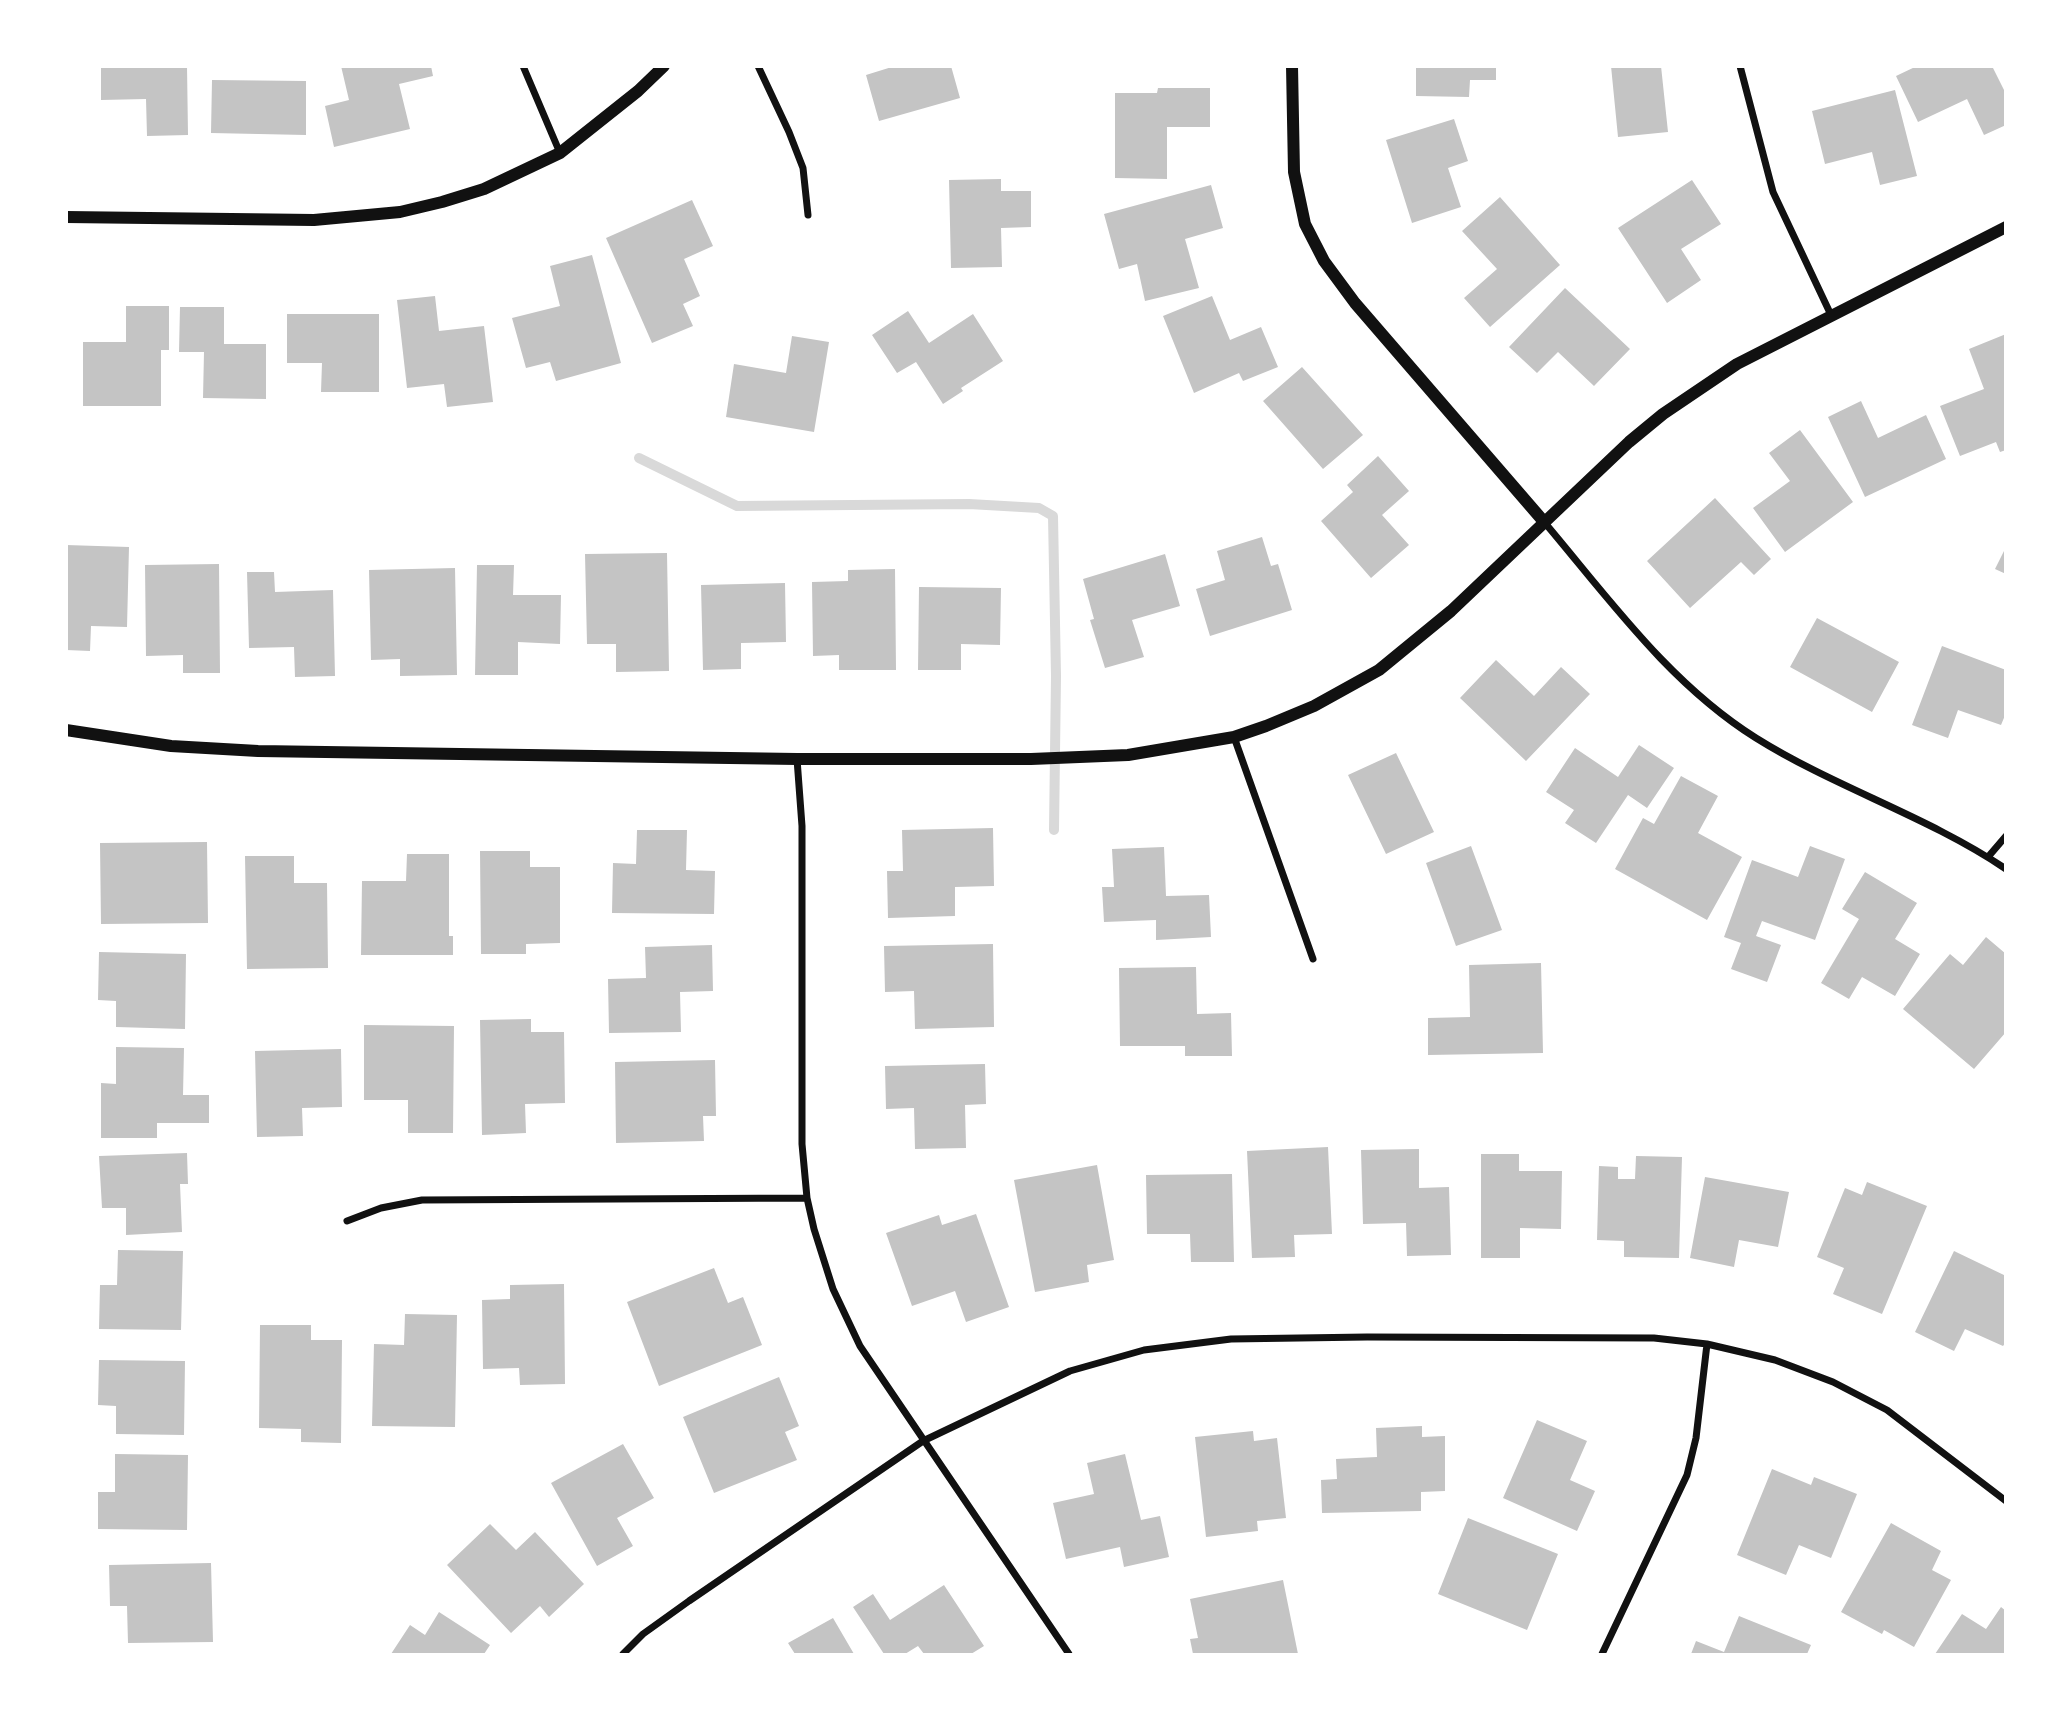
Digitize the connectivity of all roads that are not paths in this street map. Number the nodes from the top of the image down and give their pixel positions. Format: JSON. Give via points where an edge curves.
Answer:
{"nodes":[{"id":1,"x":523,"y":66,"type":"edge"},
{"id":2,"x":664,"y":66,"type":"edge"},
{"id":3,"x":758,"y":66,"type":"edge"},
{"id":4,"x":1292,"y":66,"type":"edge"},
{"id":5,"x":1740,"y":66,"type":"edge"},
{"id":6,"x":559,"y":153,"type":"junction"},
{"id":7,"x":808,"y":215,"type":"dead end"},
{"id":8,"x":66,"y":217,"type":"edge"},
{"id":9,"x":2006,"y":227,"type":"edge"},
{"id":10,"x":1831,"y":315,"type":"junction"},
{"id":11,"x":1545,"y":523,"type":"junction"},
{"id":12,"x":66,"y":730,"type":"edge"},
{"id":13,"x":1234,"y":737,"type":"junction"},
{"id":14,"x":797,"y":759,"type":"junction"},
{"id":15,"x":2006,"y":836,"type":"edge"},
{"id":16,"x":1988,"y":857,"type":"junction"},
{"id":17,"x":2006,"y":869,"type":"edge"},
{"id":18,"x":1312,"y":959,"type":"dead end"},
{"id":19,"x":807,"y":1198,"type":"junction"},
{"id":20,"x":347,"y":1221,"type":"dead end"},
{"id":21,"x":1707,"y":1344,"type":"junction"},
{"id":22,"x":923,"y":1441,"type":"junction"},
{"id":23,"x":2006,"y":1501,"type":"edge"},
{"id":24,"x":623,"y":1654,"type":"edge"},
{"id":25,"x":1069,"y":1654,"type":"edge"},
{"id":26,"x":1602,"y":1654,"type":"edge"}],
"edges":[{"from":1,"to":6,"type":"street"},
{"from":2,"to":6,"type":"street"},
{"from":3,"to":7,"type":"street","via":[[803,168]]},
{"from":4,"to":11,"type":"street","via":[[1294,173],[1305,224],[1324,261]]},
{"from":5,"to":10,"type":"street","via":[[1773,192]]},
{"from":6,"to":8,"type":"street","via":[[484,189],[400,212],[314,220]]},
{"from":9,"to":10,"type":"street"},
{"from":10,"to":11,"type":"street","via":[[1737,364],[1663,414]]},
{"from":11,"to":13,"type":"street","via":[[1451,611],[1379,670],[1314,706]]},
{"from":11,"to":16,"type":"street","via":[[1664,665],[1724,717],[1827,778],[1881,800]]},
{"from":12,"to":14,"type":"street","via":[[171,747],[258,751]]},
{"from":13,"to":14,"type":"street","via":[[1128,755]]},
{"from":13,"to":18,"type":"street"},
{"from":14,"to":19,"type":"street","via":[[802,826],[802,1144]]},
{"from":15,"to":16,"type":"street"},
{"from":16,"to":17,"type":"street"},
{"from":19,"to":20,"type":"street","via":[[422,1200]]},
{"from":19,"to":22,"type":"street","via":[[833,1289],[849,1323]]},
{"from":21,"to":22,"type":"street","via":[[1654,1338],[1231,1339],[1144,1350],[1070,1371]]},
{"from":21,"to":23,"type":"street","via":[[1775,1360],[1833,1382],[1876,1405]]},
{"from":21,"to":26,"type":"street","via":[[1687,1475]]},
{"from":22,"to":24,"type":"street","via":[[689,1601]]},
{"from":22,"to":25,"type":"street"}]}
